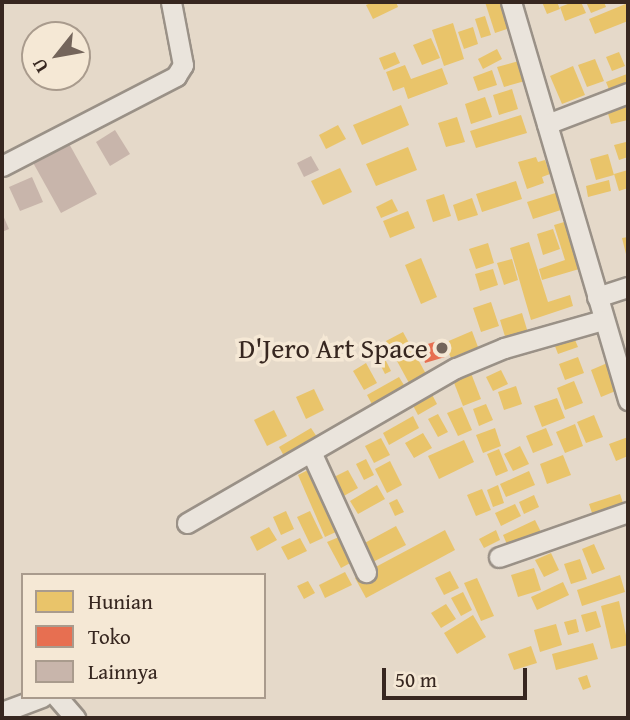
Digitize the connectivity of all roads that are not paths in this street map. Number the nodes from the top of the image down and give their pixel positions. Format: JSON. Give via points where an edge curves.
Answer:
{"nodes":[{"id":1,"x":171,"y":2,"type":"edge"},
{"id":2,"x":511,"y":2,"type":"edge"},
{"id":3,"x":628,"y":93,"type":"edge"},
{"id":4,"x":547,"y":124,"type":"junction"},
{"id":5,"x":2,"y":166,"type":"edge"},
{"id":6,"x":628,"y":287,"type":"edge"},
{"id":7,"x":597,"y":297,"type":"junction"},
{"id":8,"x":603,"y":320,"type":"junction"},
{"id":9,"x":628,"y":400,"type":"edge"},
{"id":10,"x":312,"y":454,"type":"junction"},
{"id":11,"x":628,"y":512,"type":"edge"},
{"id":12,"x":187,"y":523,"type":"dead end"},
{"id":13,"x":499,"y":556,"type":"dead end"},
{"id":14,"x":366,"y":572,"type":"dead end"},
{"id":15,"x":37,"y":699,"type":"edge"},
{"id":16,"x":59,"y":699,"type":"edge"},
{"id":17,"x":2,"y":712,"type":"edge"},
{"id":18,"x":75,"y":718,"type":"edge"}],
"edges":[{"from":1,"to":5,"type":"street","via":[[183,65],[176,76]]},
{"from":2,"to":4,"type":"street"},
{"from":3,"to":4,"type":"street"},
{"from":4,"to":7,"type":"street"},
{"from":6,"to":7,"type":"street"},
{"from":7,"to":8,"type":"street"},
{"from":8,"to":9,"type":"street"},
{"from":8,"to":10,"type":"street","via":[[504,348],[457,368]]},
{"from":10,"to":12,"type":"street"},
{"from":10,"to":14,"type":"street"},
{"from":11,"to":13,"type":"street"},
{"from":15,"to":17,"type":"street"},
{"from":16,"to":18,"type":"street"}]}
